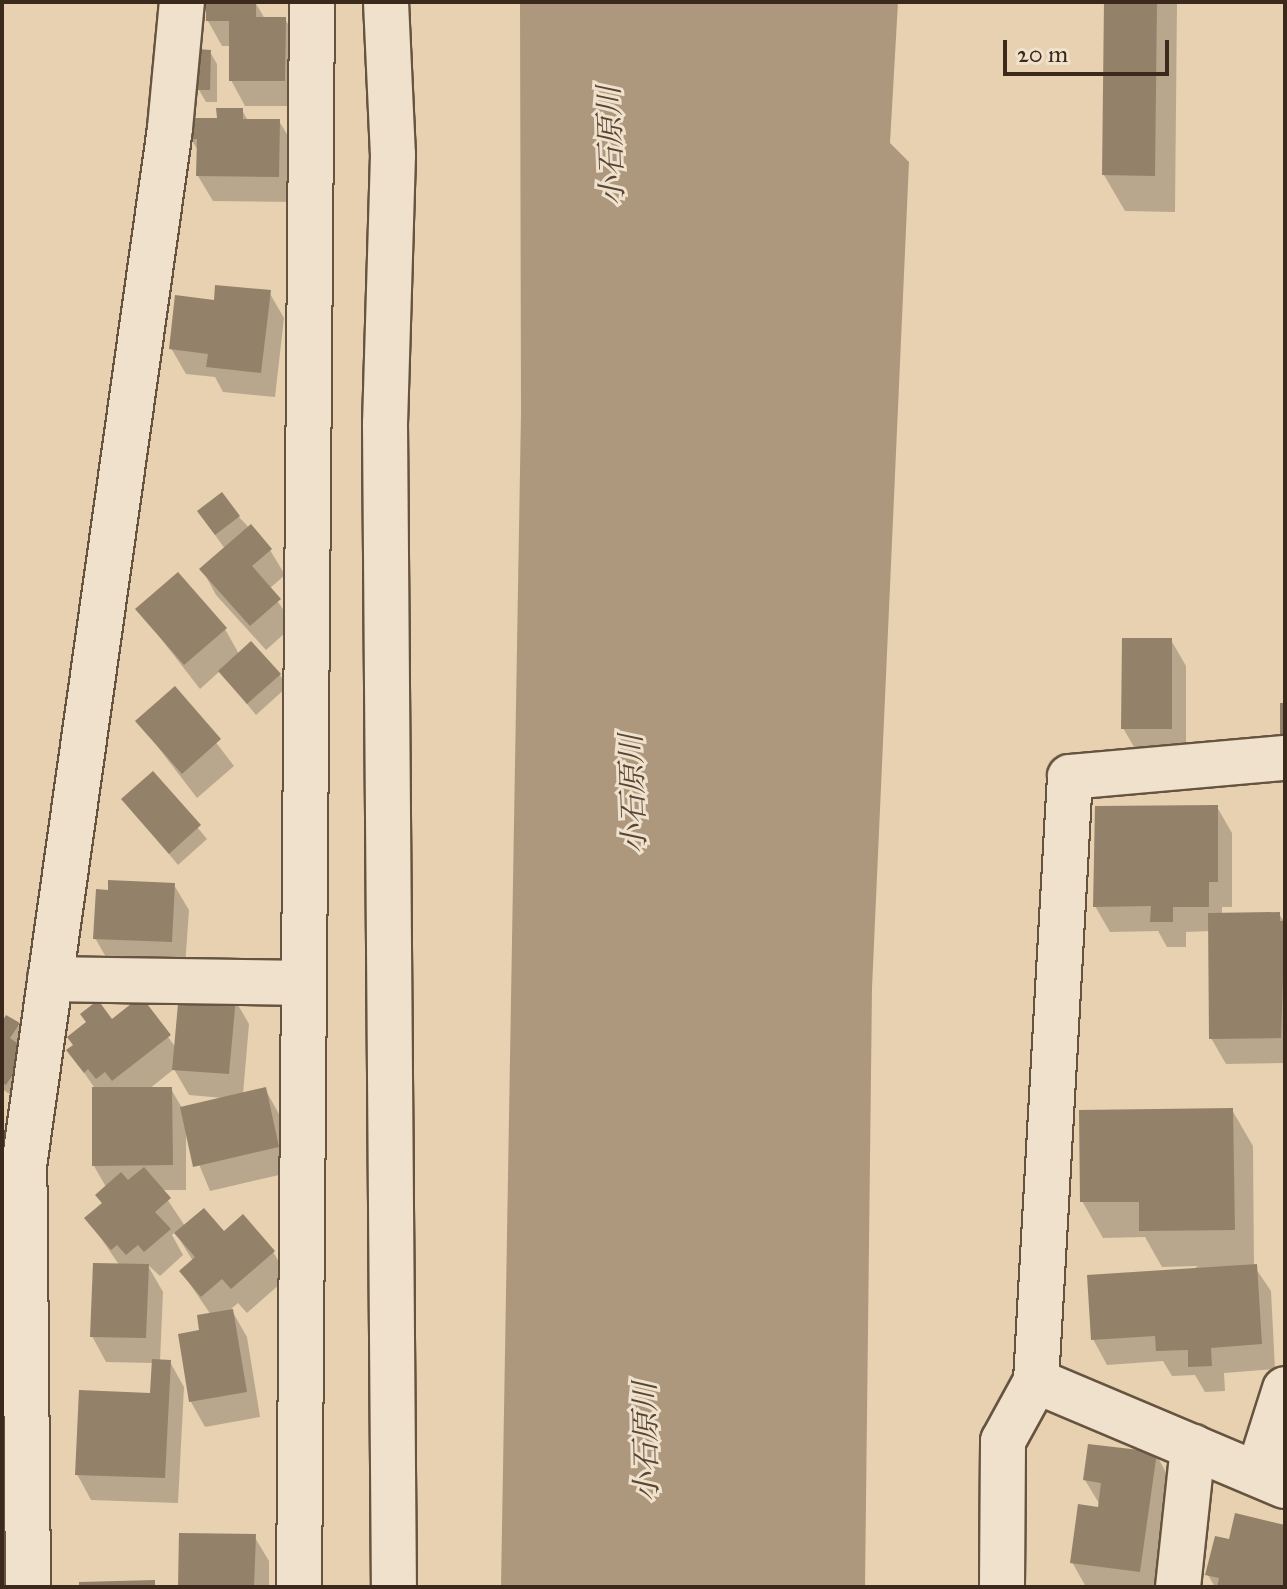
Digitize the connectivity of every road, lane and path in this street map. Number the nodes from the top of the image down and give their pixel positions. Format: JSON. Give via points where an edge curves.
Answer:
{"nodes":[{"id":1,"x":182,"y":2,"type":"edge"},
{"id":2,"x":312,"y":2,"type":"edge"},
{"id":3,"x":386,"y":2,"type":"edge"},
{"id":4,"x":1285,"y":758,"type":"edge"},
{"id":5,"x":50,"y":979,"type":"junction"},
{"id":6,"x":303,"y":983,"type":"junction"},
{"id":7,"x":1036,"y":1381,"type":"junction"},
{"id":8,"x":1285,"y":1389,"type":"edge"},
{"id":9,"x":1193,"y":1447,"type":"junction"},
{"id":10,"x":1271,"y":1480,"type":"edge"},
{"id":11,"x":28,"y":1587,"type":"edge"},
{"id":12,"x":299,"y":1587,"type":"edge"},
{"id":13,"x":394,"y":1587,"type":"edge"},
{"id":14,"x":1002,"y":1587,"type":"edge"},
{"id":15,"x":1178,"y":1587,"type":"edge"}],
"edges":[{"from":1,"to":5,"type":"street","via":[[170,128]]},
{"from":2,"to":6,"type":"street"},
{"from":3,"to":13,"type":"street","via":[[393,155],[385,424]]},
{"from":4,"to":7,"type":"street","via":[[1070,777]]},
{"from":5,"to":6,"type":"street"},
{"from":5,"to":11,"type":"street","via":[[24,1166]]},
{"from":6,"to":12,"type":"street"},
{"from":7,"to":9,"type":"street"},
{"from":7,"to":14,"type":"street","via":[[1003,1441]]},
{"from":8,"to":10,"type":"street"},
{"from":9,"to":10,"type":"street"},
{"from":9,"to":15,"type":"street"}]}
